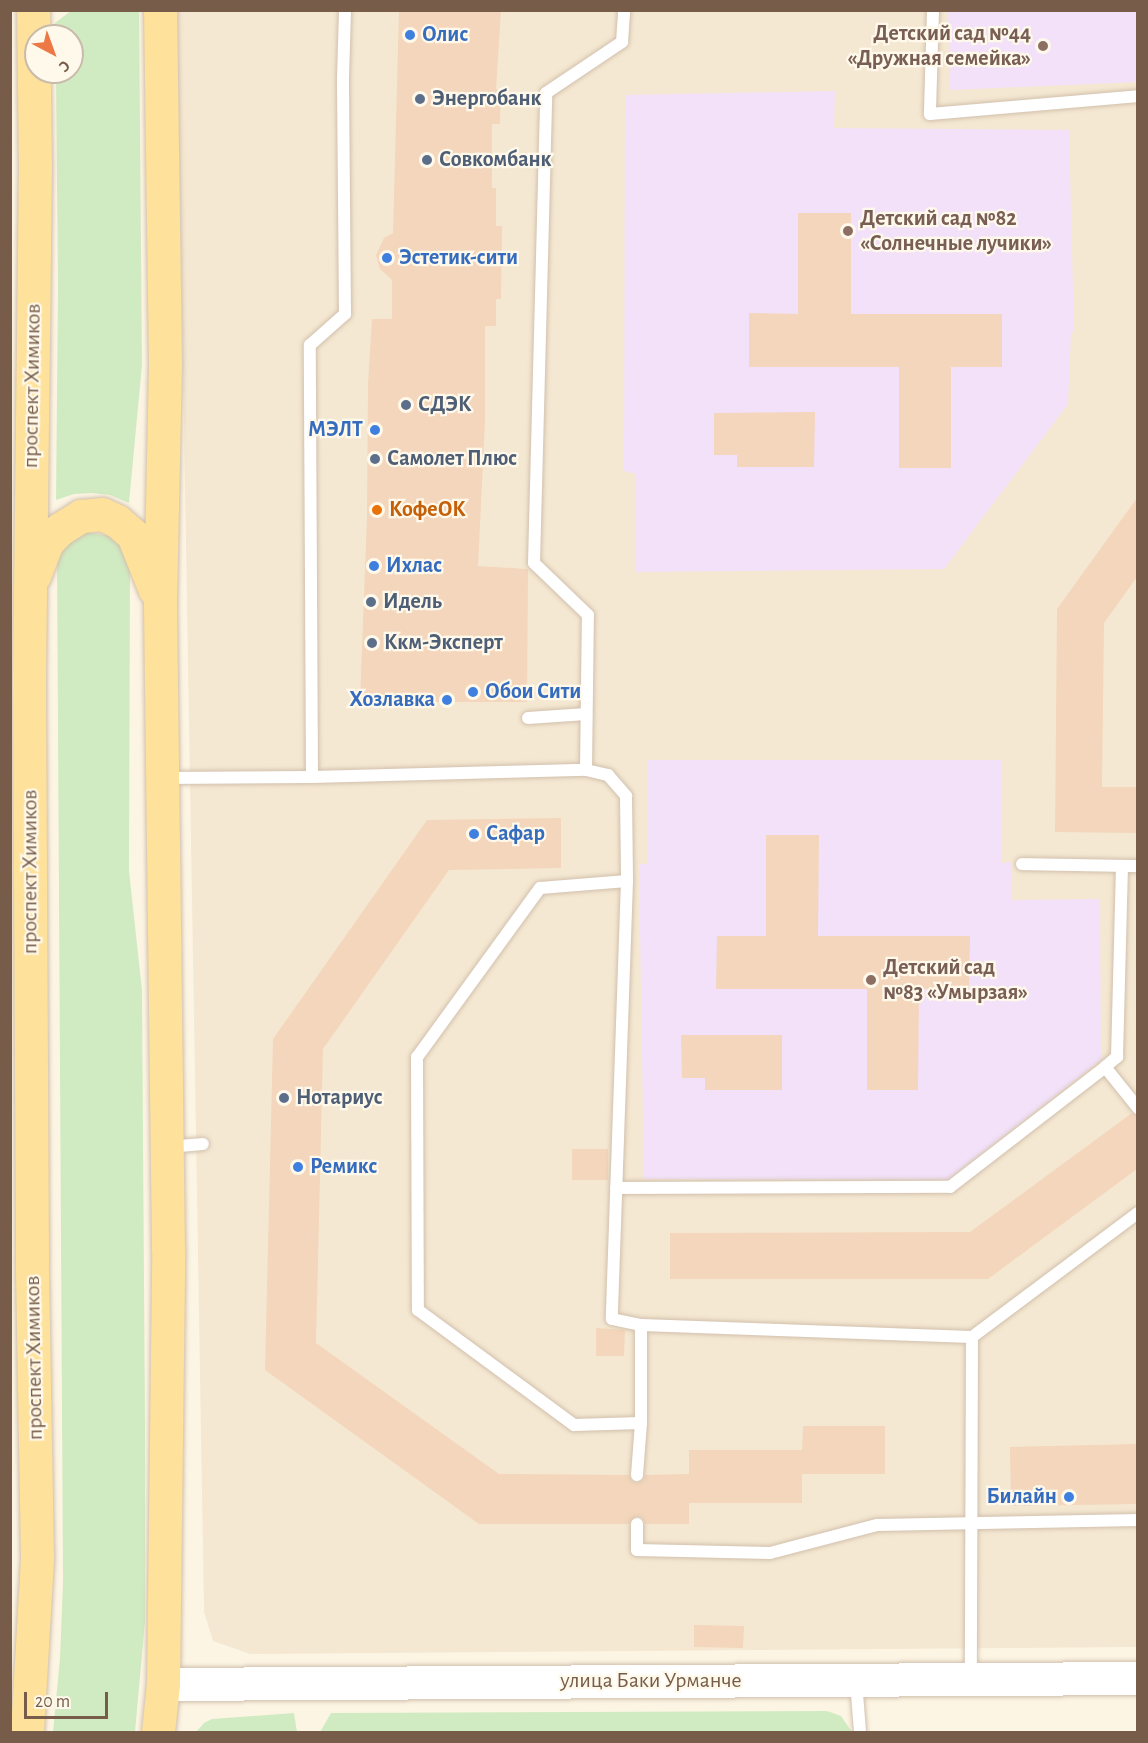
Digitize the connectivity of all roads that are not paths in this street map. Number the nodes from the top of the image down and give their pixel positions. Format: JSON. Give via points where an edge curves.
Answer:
{"nodes":[{"id":1,"x":33,"y":10,"type":"edge"},
{"id":2,"x":160,"y":10,"type":"edge"},
{"id":3,"x":345,"y":10,"type":"edge"},
{"id":4,"x":624,"y":10,"type":"edge"},
{"id":5,"x":933,"y":10,"type":"edge"},
{"id":6,"x":1137,"y":96,"type":"edge"},
{"id":7,"x":29,"y":587,"type":"junction"},
{"id":8,"x":160,"y":602,"type":"junction"},
{"id":9,"x":586,"y":714,"type":"junction"},
{"id":10,"x":528,"y":718,"type":"dead end"},
{"id":11,"x":586,"y":770,"type":"junction"},
{"id":12,"x":312,"y":777,"type":"junction"},
{"id":13,"x":162,"y":778,"type":"junction"},
{"id":14,"x":1022,"y":864,"type":"dead end"},
{"id":15,"x":1122,"y":866,"type":"junction"},
{"id":16,"x":1137,"y":866,"type":"edge"},
{"id":17,"x":627,"y":881,"type":"junction"},
{"id":18,"x":1105,"y":1067,"type":"junction"},
{"id":19,"x":1137,"y":1108,"type":"edge"},
{"id":20,"x":203,"y":1144,"type":"dead end"},
{"id":21,"x":167,"y":1147,"type":"junction"},
{"id":22,"x":616,"y":1188,"type":"junction"},
{"id":23,"x":1137,"y":1213,"type":"edge"},
{"id":24,"x":641,"y":1325,"type":"junction"},
{"id":25,"x":972,"y":1337,"type":"junction"},
{"id":26,"x":641,"y":1423,"type":"junction"},
{"id":27,"x":637,"y":1475,"type":"dead end"},
{"id":28,"x":1137,"y":1520,"type":"edge"},
{"id":29,"x":974,"y":1523,"type":"junction"},
{"id":30,"x":637,"y":1524,"type":"dead end"},
{"id":31,"x":22,"y":1659,"type":"edge"},
{"id":32,"x":1137,"y":1678,"type":"edge"},
{"id":33,"x":971,"y":1679,"type":"junction"},
{"id":34,"x":856,"y":1680,"type":"junction"},
{"id":35,"x":164,"y":1684,"type":"junction"},
{"id":36,"x":27,"y":1732,"type":"edge"},
{"id":37,"x":158,"y":1732,"type":"edge"},
{"id":38,"x":860,"y":1732,"type":"edge"}],
"edges":[{"from":1,"to":7,"type":"main road","name":"проспект Химиков","via":[[35,168]]},
{"from":2,"to":8,"type":"main road","via":[[165,365]]},
{"from":3,"to":12,"type":"lane","via":[[345,314],[310,345]]},
{"from":4,"to":9,"type":"lane","via":[[622,42],[546,93],[534,563],[588,615]]},
{"from":5,"to":6,"type":"lane","via":[[930,114]]},
{"from":7,"to":8,"type":"main road","via":[[47,542],[60,529],[81,516],[102,514],[117,520],[133,535]]},
{"from":7,"to":31,"type":"main road","name":"проспект Химиков","via":[[37,1558]]},
{"from":8,"to":13,"type":"main road"},
{"from":9,"to":10,"type":"lane"},
{"from":9,"to":11,"type":"lane"},
{"from":11,"to":12,"type":"lane"},
{"from":11,"to":17,"type":"lane","via":[[608,775],[626,796]]},
{"from":12,"to":13,"type":"lane"},
{"from":13,"to":21,"type":"main road"},
{"from":14,"to":15,"type":"lane"},
{"from":15,"to":16,"type":"lane"},
{"from":15,"to":18,"type":"lane","via":[[1117,1057]]},
{"from":17,"to":22,"type":"lane"},
{"from":17,"to":26,"type":"lane","via":[[540,888],[417,1057],[418,1310],[574,1425]]},
{"from":18,"to":19,"type":"lane"},
{"from":18,"to":22,"type":"lane","via":[[950,1187]]},
{"from":20,"to":21,"type":"lane"},
{"from":21,"to":35,"type":"main road"},
{"from":22,"to":24,"type":"lane","via":[[612,1319]]},
{"from":23,"to":25,"type":"lane"},
{"from":24,"to":25,"type":"lane"},
{"from":24,"to":26,"type":"lane"},
{"from":25,"to":29,"type":"lane"},
{"from":26,"to":27,"type":"lane"},
{"from":28,"to":29,"type":"lane"},
{"from":29,"to":30,"type":"lane","via":[[877,1525],[770,1553],[637,1550]]},
{"from":29,"to":33,"type":"lane"},
{"from":31,"to":36,"type":"main road","name":"проспект Химиков"},
{"from":32,"to":33,"type":"street","name":"улица Баки Урманче"},
{"from":33,"to":34,"type":"street","name":"улица Баки Урманче"},
{"from":34,"to":35,"type":"street","name":"улица Баки Урманче"},
{"from":34,"to":38,"type":"lane"},
{"from":35,"to":37,"type":"main road"}]}
